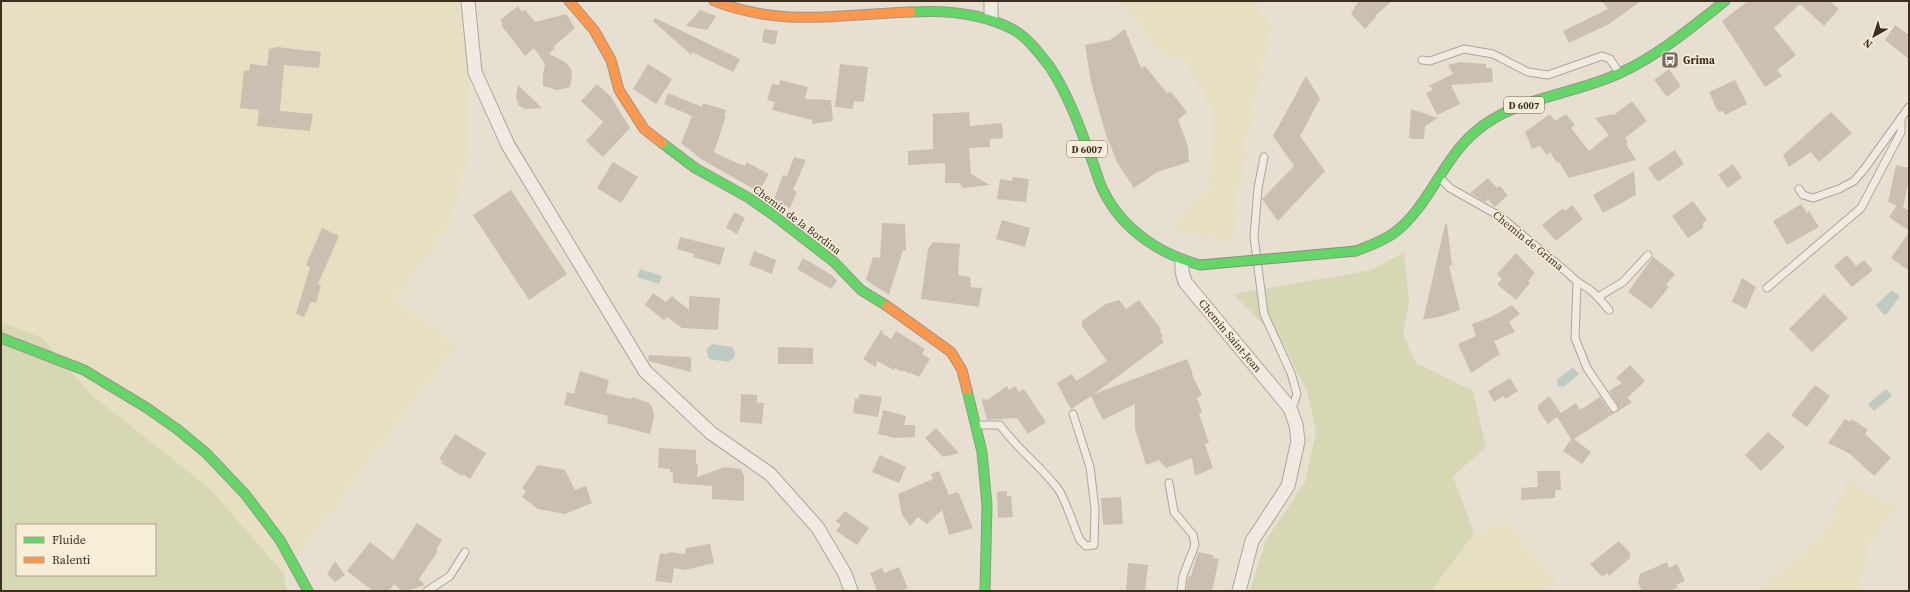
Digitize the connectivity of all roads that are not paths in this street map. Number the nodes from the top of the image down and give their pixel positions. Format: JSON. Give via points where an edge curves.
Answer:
{"nodes":[{"id":1,"x":468,"y":1,"type":"edge"},
{"id":2,"x":569,"y":1,"type":"edge"},
{"id":3,"x":714,"y":1,"type":"edge"},
{"id":4,"x":991,"y":1,"type":"edge"},
{"id":5,"x":1725,"y":1,"type":"edge"},
{"id":6,"x":957,"y":4,"type":"edge"},
{"id":7,"x":991,"y":17,"type":"junction"},
{"id":8,"x":1422,"y":60,"type":"dead end"},
{"id":9,"x":1620,"y":73,"type":"junction"},
{"id":10,"x":1909,"y":107,"type":"edge"},
{"id":11,"x":1901,"y":118,"type":"junction"},
{"id":12,"x":1264,"y":157,"type":"dead end"},
{"id":13,"x":1438,"y":176,"type":"junction"},
{"id":14,"x":1799,"y":189,"type":"dead end"},
{"id":15,"x":1648,"y":255,"type":"dead end"},
{"id":16,"x":1182,"y":261,"type":"junction"},
{"id":17,"x":1576,"y":283,"type":"junction"},
{"id":18,"x":1767,"y":288,"type":"dead end"},
{"id":19,"x":1598,"y":297,"type":"junction"},
{"id":20,"x":1609,"y":310,"type":"dead end"},
{"id":21,"x":1,"y":338,"type":"edge"},
{"id":22,"x":1290,"y":408,"type":"junction"},
{"id":23,"x":1614,"y":408,"type":"dead end"},
{"id":24,"x":1073,"y":414,"type":"dead end"},
{"id":25,"x":977,"y":425,"type":"junction"},
{"id":26,"x":1169,"y":483,"type":"dead end"},
{"id":27,"x":465,"y":552,"type":"dead end"},
{"id":28,"x":308,"y":591,"type":"edge"},
{"id":29,"x":427,"y":591,"type":"edge"},
{"id":30,"x":851,"y":591,"type":"edge"},
{"id":31,"x":985,"y":591,"type":"edge"},
{"id":32,"x":1181,"y":591,"type":"edge"},
{"id":33,"x":1239,"y":591,"type":"edge"}],
"edges":[{"from":1,"to":30,"type":"street","via":[[475,72],[508,145],[645,371],[711,433],[770,474],[818,528],[845,574]]},
{"from":2,"to":25,"type":"main road","name":"Chemin de la Bordina","via":[[594,30],[611,60],[619,90],[644,129],[695,168],[772,214],[834,262],[861,290],[950,352],[962,370]]},
{"from":3,"to":6,"type":"main road","number":"D 6007","via":[[772,17],[801,19]]},
{"from":4,"to":7,"type":"street"},
{"from":5,"to":9,"type":"main road","number":"D 6007","via":[[1659,51]]},
{"from":6,"to":7,"type":"main road","number":"D 6007"},
{"from":7,"to":16,"type":"main road","number":"D 6007","via":[[1014,29],[1034,45],[1060,80],[1105,194],[1120,216],[1139,236],[1160,251]]},
{"from":8,"to":9,"type":"lane","via":[[1430,61],[1464,49],[1493,54],[1528,72],[1548,75],[1602,56],[1610,59]]},
{"from":9,"to":13,"type":"main road","number":"D 6007","via":[[1540,98],[1505,113],[1477,130],[1453,154]]},
{"from":10,"to":11,"type":"lane"},
{"from":11,"to":14,"type":"lane","via":[[1854,181],[1839,190],[1813,198],[1803,195]]},
{"from":11,"to":18,"type":"lane","via":[[1901,132],[1861,208]]},
{"from":12,"to":22,"type":"lane","via":[[1258,188],[1254,237],[1264,314],[1291,373],[1297,394]]},
{"from":13,"to":16,"type":"main road","number":"D 6007","bridge":true,"via":[[1418,206],[1398,229],[1378,242],[1356,251],[1326,256],[1200,264]]},
{"from":13,"to":17,"type":"lane","name":"Chemin de Grima","via":[[1450,188],[1501,217],[1569,274]]},
{"from":15,"to":19,"type":"lane","via":[[1623,282]]},
{"from":16,"to":22,"type":"street","name":"Chemin Saint-Jean","via":[[1185,282]]},
{"from":17,"to":19,"type":"lane","name":"Chemin de Grima","via":[[1588,288]]},
{"from":17,"to":23,"type":"lane","via":[[1574,338],[1587,368]]},
{"from":19,"to":20,"type":"lane","name":"Chemin de Grima"},
{"from":21,"to":28,"type":"main road","via":[[84,370],[177,429],[206,453],[245,494],[280,540]]},
{"from":22,"to":33,"type":"street","name":"Chemin Saint-Jean","via":[[1298,442],[1288,486],[1252,541]]},
{"from":24,"to":25,"type":"lane","via":[[1090,468],[1095,509],[1094,545],[1086,546],[1080,540],[1059,490],[1036,463],[1015,445],[1000,425]]},
{"from":25,"to":31,"type":"main road","name":"Chemin de la Bordina","via":[[987,504]]},
{"from":26,"to":32,"type":"lane","via":[[1174,512],[1192,535],[1194,544],[1183,576]]},
{"from":27,"to":29,"type":"lane","via":[[450,576]]}]}
